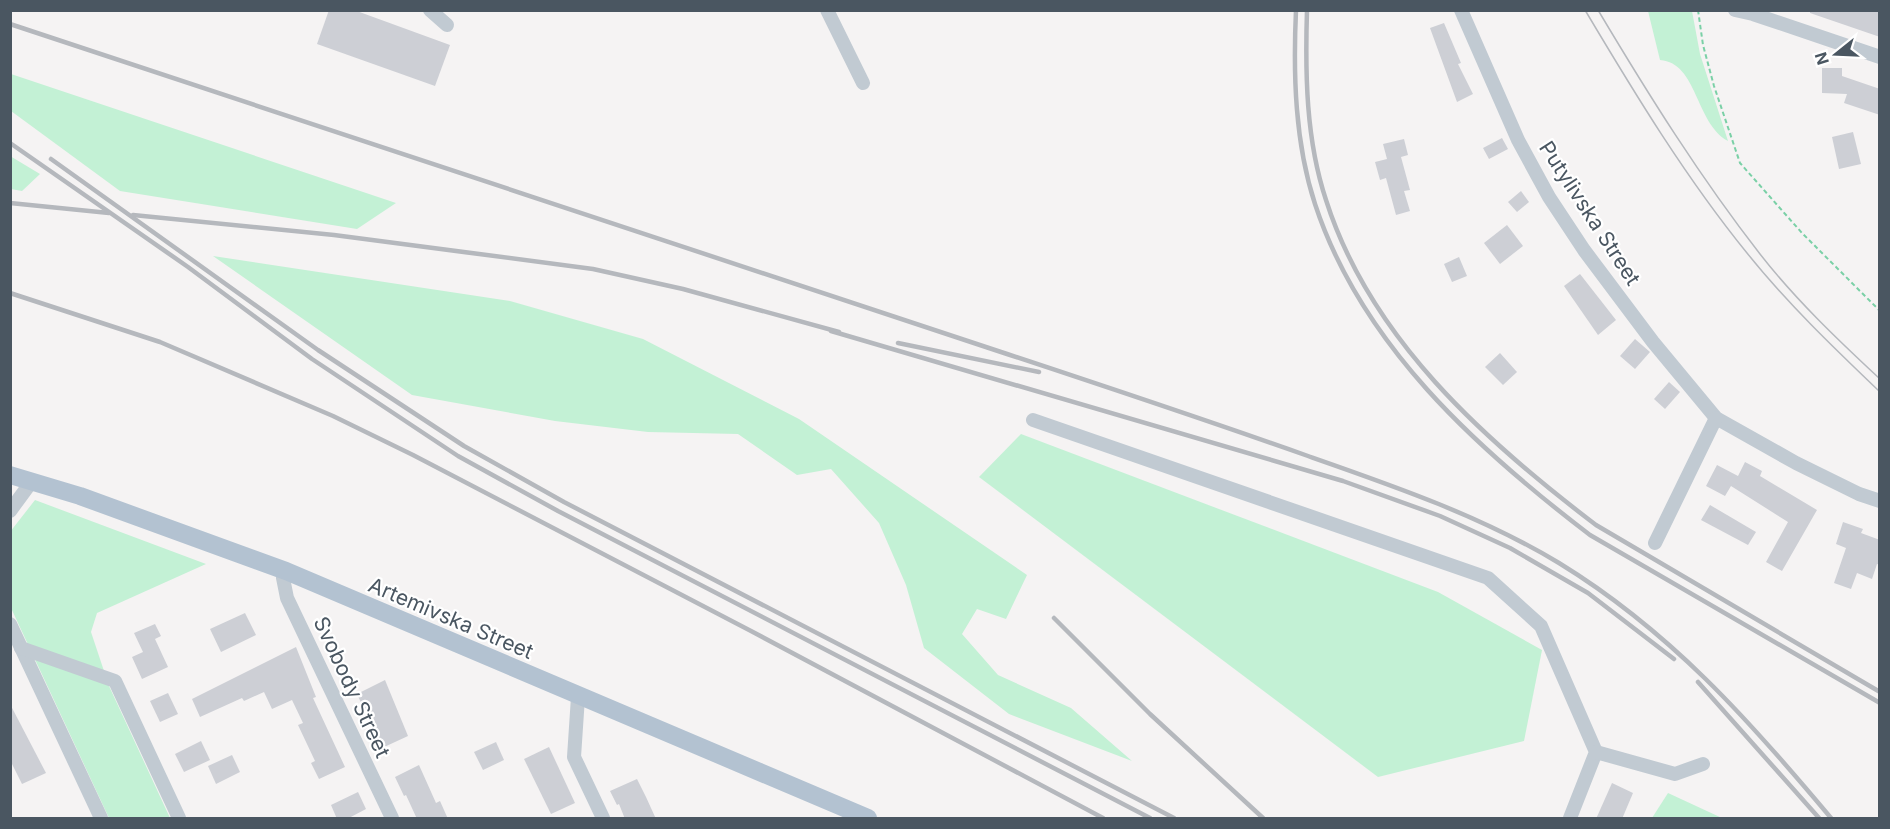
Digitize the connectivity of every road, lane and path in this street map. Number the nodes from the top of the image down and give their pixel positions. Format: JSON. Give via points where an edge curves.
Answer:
{"nodes":[{"id":1,"x":430,"y":10,"type":"edge"},
{"id":2,"x":827,"y":10,"type":"edge"},
{"id":3,"x":1461,"y":10,"type":"edge"},
{"id":4,"x":1698,"y":10,"type":"edge"},
{"id":5,"x":1735,"y":10,"type":"edge"},
{"id":6,"x":447,"y":25,"type":"dead end"},
{"id":7,"x":1880,"y":57,"type":"edge"},
{"id":8,"x":863,"y":83,"type":"dead end"},
{"id":9,"x":1880,"y":311,"type":"edge"},
{"id":10,"x":1716,"y":418,"type":"junction"},
{"id":11,"x":1034,"y":420,"type":"dead end"},
{"id":12,"x":10,"y":475,"type":"edge"},
{"id":13,"x":32,"y":481,"type":"junction"},
{"id":14,"x":1880,"y":501,"type":"edge"},
{"id":15,"x":10,"y":511,"type":"edge"},
{"id":16,"x":1655,"y":543,"type":"dead end"},
{"id":17,"x":286,"y":571,"type":"junction"},
{"id":18,"x":10,"y":624,"type":"edge"},
{"id":19,"x":21,"y":648,"type":"junction"},
{"id":20,"x":578,"y":696,"type":"junction"},
{"id":21,"x":1596,"y":752,"type":"junction"},
{"id":22,"x":1703,"y":764,"type":"dead end"},
{"id":23,"x":101,"y":819,"type":"edge"},
{"id":24,"x":179,"y":819,"type":"edge"},
{"id":25,"x":392,"y":819,"type":"edge"},
{"id":26,"x":603,"y":819,"type":"edge"},
{"id":27,"x":868,"y":819,"type":"edge"},
{"id":28,"x":1570,"y":819,"type":"edge"}],
"edges":[{"from":1,"to":6,"type":"street"},
{"from":2,"to":8,"type":"street"},
{"from":3,"to":10,"type":"street","name":"Putylivska Street","via":[[1518,140],[1549,196],[1653,342]]},
{"from":4,"to":9,"type":"path","via":[[1714,86],[1740,163],[1802,233]]},
{"from":5,"to":7,"type":"street"},
{"from":10,"to":14,"type":"street","name":"Putylivska Street","via":[[1806,468]]},
{"from":10,"to":16,"type":"street"},
{"from":11,"to":21,"type":"street","via":[[1488,578],[1541,627]]},
{"from":12,"to":13,"type":"main road","name":"Artemivska Street"},
{"from":13,"to":15,"type":"street"},
{"from":13,"to":17,"type":"main road","name":"Artemivska Street"},
{"from":17,"to":20,"type":"main road","name":"Artemivska Street"},
{"from":17,"to":25,"type":"street","name":"Svobody Street","via":[[283,578],[287,598]]},
{"from":18,"to":19,"type":"street"},
{"from":19,"to":23,"type":"street"},
{"from":19,"to":24,"type":"street","via":[[115,681]]},
{"from":20,"to":26,"type":"street","via":[[574,757]]},
{"from":20,"to":27,"type":"main road","name":"Artemivska Street"},
{"from":21,"to":22,"type":"street","via":[[1675,774]]},
{"from":21,"to":28,"type":"street"}]}
